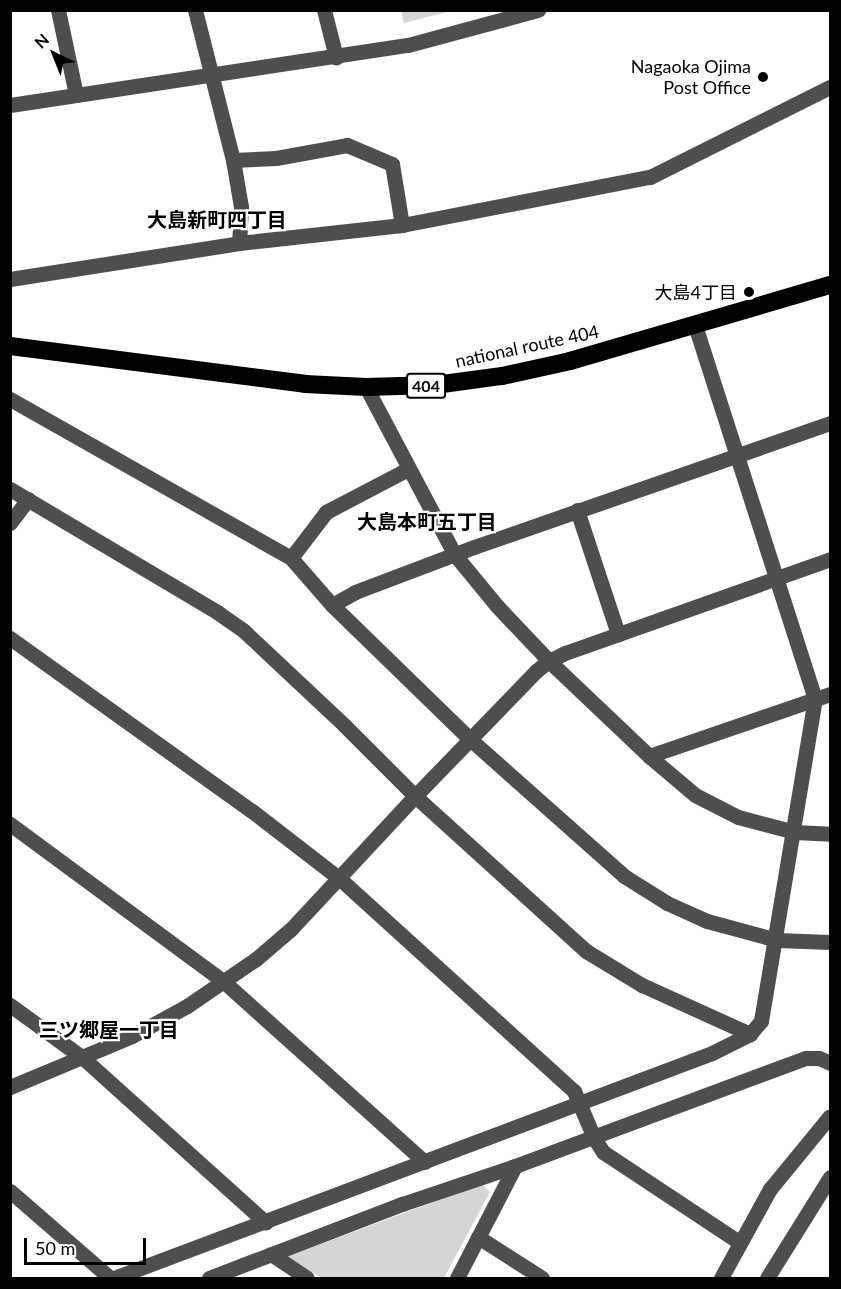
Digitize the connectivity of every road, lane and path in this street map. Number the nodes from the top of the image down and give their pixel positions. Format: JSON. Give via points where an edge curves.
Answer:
{"nodes":[{"id":1,"x":58,"y":10,"type":"edge"},
{"id":2,"x":195,"y":10,"type":"edge"},
{"id":3,"x":324,"y":10,"type":"edge"},
{"id":4,"x":538,"y":10,"type":"edge"},
{"id":5,"x":336,"y":57,"type":"junction"},
{"id":6,"x":211,"y":74,"type":"junction"},
{"id":7,"x":831,"y":87,"type":"edge"},
{"id":8,"x":76,"y":95,"type":"junction"},
{"id":9,"x":10,"y":105,"type":"edge"},
{"id":10,"x":233,"y":160,"type":"junction"},
{"id":11,"x":402,"y":225,"type":"junction"},
{"id":12,"x":239,"y":243,"type":"junction"},
{"id":13,"x":10,"y":279,"type":"edge"},
{"id":14,"x":831,"y":285,"type":"edge"},
{"id":15,"x":695,"y":326,"type":"junction"},
{"id":16,"x":10,"y":346,"type":"edge"},
{"id":17,"x":366,"y":387,"type":"junction"},
{"id":18,"x":10,"y":399,"type":"edge"},
{"id":19,"x":831,"y":423,"type":"edge"},
{"id":20,"x":737,"y":454,"type":"junction"},
{"id":21,"x":408,"y":469,"type":"junction"},
{"id":22,"x":10,"y":489,"type":"edge"},
{"id":23,"x":28,"y":499,"type":"junction"},
{"id":24,"x":577,"y":510,"type":"junction"},
{"id":25,"x":10,"y":523,"type":"edge"},
{"id":26,"x":455,"y":555,"type":"junction"},
{"id":27,"x":291,"y":558,"type":"junction"},
{"id":28,"x":831,"y":559,"type":"edge"},
{"id":29,"x":777,"y":578,"type":"junction"},
{"id":30,"x":332,"y":605,"type":"junction"},
{"id":31,"x":618,"y":634,"type":"junction"},
{"id":32,"x":10,"y":638,"type":"edge"},
{"id":33,"x":549,"y":661,"type":"junction"},
{"id":34,"x":831,"y":694,"type":"edge"},
{"id":35,"x":815,"y":699,"type":"junction"},
{"id":36,"x":471,"y":740,"type":"junction"},
{"id":37,"x":649,"y":756,"type":"junction"},
{"id":38,"x":415,"y":796,"type":"junction"},
{"id":39,"x":10,"y":824,"type":"edge"},
{"id":40,"x":795,"y":832,"type":"junction"},
{"id":41,"x":831,"y":834,"type":"edge"},
{"id":42,"x":340,"y":879,"type":"junction"},
{"id":43,"x":777,"y":940,"type":"junction"},
{"id":44,"x":831,"y":942,"type":"edge"},
{"id":45,"x":223,"y":981,"type":"junction"},
{"id":46,"x":10,"y":1005,"type":"edge"},
{"id":47,"x":750,"y":1034,"type":"junction"},
{"id":48,"x":83,"y":1058,"type":"junction"},
{"id":49,"x":831,"y":1063,"type":"edge"},
{"id":50,"x":10,"y":1087,"type":"edge"},
{"id":51,"x":582,"y":1104,"type":"junction"},
{"id":52,"x":831,"y":1116,"type":"edge"},
{"id":53,"x":594,"y":1138,"type":"junction"},
{"id":54,"x":425,"y":1162,"type":"junction"},
{"id":55,"x":515,"y":1166,"type":"junction"},
{"id":56,"x":831,"y":1177,"type":"edge"},
{"id":57,"x":10,"y":1191,"type":"edge"},
{"id":58,"x":266,"y":1223,"type":"junction"},
{"id":59,"x":478,"y":1237,"type":"junction"},
{"id":60,"x":739,"y":1242,"type":"junction"},
{"id":61,"x":271,"y":1254,"type":"junction"},
{"id":62,"x":112,"y":1278,"type":"edge"},
{"id":63,"x":208,"y":1278,"type":"edge"},
{"id":64,"x":307,"y":1278,"type":"edge"},
{"id":65,"x":457,"y":1278,"type":"edge"},
{"id":66,"x":542,"y":1278,"type":"edge"},
{"id":67,"x":721,"y":1278,"type":"edge"},
{"id":68,"x":766,"y":1278,"type":"edge"}],
"edges":[{"from":1,"to":8,"type":"street"},
{"from":2,"to":6,"type":"street"},
{"from":3,"to":5,"type":"street"},
{"from":4,"to":5,"type":"street","via":[[408,45]]},
{"from":5,"to":6,"type":"street"},
{"from":6,"to":8,"type":"street"},
{"from":6,"to":10,"type":"street"},
{"from":7,"to":11,"type":"street","via":[[650,177]]},
{"from":8,"to":9,"type":"street"},
{"from":10,"to":11,"type":"street","via":[[276,158],[347,145],[393,164]]},
{"from":10,"to":12,"type":"street","via":[[240,207]]},
{"from":11,"to":12,"type":"street"},
{"from":12,"to":13,"type":"street"},
{"from":14,"to":15,"type":"highway","name":"national route 404","number":"404"},
{"from":15,"to":17,"type":"highway","name":"national route 404","number":"404","via":[[502,376],[435,386]]},
{"from":15,"to":20,"type":"street"},
{"from":16,"to":17,"type":"highway","name":"national route 404","number":"404","via":[[305,384]]},
{"from":17,"to":21,"type":"street"},
{"from":18,"to":27,"type":"street"},
{"from":19,"to":20,"type":"street"},
{"from":20,"to":24,"type":"street"},
{"from":20,"to":29,"type":"street"},
{"from":21,"to":26,"type":"street"},
{"from":21,"to":27,"type":"street","via":[[326,512]]},
{"from":22,"to":23,"type":"street"},
{"from":23,"to":25,"type":"street"},
{"from":23,"to":38,"type":"street","via":[[244,631]]},
{"from":24,"to":26,"type":"street"},
{"from":24,"to":31,"type":"street"},
{"from":26,"to":30,"type":"street","via":[[355,592]]},
{"from":26,"to":33,"type":"street"},
{"from":27,"to":30,"type":"street"},
{"from":28,"to":29,"type":"street"},
{"from":29,"to":31,"type":"street"},
{"from":29,"to":35,"type":"street"},
{"from":30,"to":36,"type":"street"},
{"from":31,"to":33,"type":"street"},
{"from":32,"to":42,"type":"street","via":[[252,811]]},
{"from":33,"to":36,"type":"street"},
{"from":33,"to":37,"type":"street"},
{"from":34,"to":35,"type":"street"},
{"from":35,"to":37,"type":"street"},
{"from":35,"to":40,"type":"street"},
{"from":36,"to":38,"type":"street"},
{"from":36,"to":43,"type":"street","via":[[624,876],[667,903],[707,921]]},
{"from":37,"to":40,"type":"street","via":[[695,795],[738,817]]},
{"from":38,"to":42,"type":"street"},
{"from":38,"to":47,"type":"street","via":[[586,951],[642,985]]},
{"from":39,"to":45,"type":"street"},
{"from":40,"to":41,"type":"street"},
{"from":40,"to":43,"type":"street"},
{"from":42,"to":45,"type":"street","via":[[291,929]]},
{"from":42,"to":51,"type":"street","via":[[574,1090]]},
{"from":43,"to":44,"type":"street"},
{"from":43,"to":47,"type":"street","via":[[761,1021]]},
{"from":45,"to":48,"type":"street","via":[[187,1006]]},
{"from":45,"to":54,"type":"street"},
{"from":46,"to":48,"type":"street"},
{"from":47,"to":51,"type":"street"},
{"from":48,"to":50,"type":"street"},
{"from":48,"to":58,"type":"street"},
{"from":49,"to":53,"type":"street","via":[[806,1058]]},
{"from":51,"to":53,"type":"street"},
{"from":51,"to":54,"type":"street"},
{"from":52,"to":60,"type":"street","via":[[770,1189]]},
{"from":53,"to":55,"type":"street"},
{"from":53,"to":60,"type":"street","via":[[603,1152],[618,1163]]},
{"from":54,"to":58,"type":"street"},
{"from":55,"to":59,"type":"street"},
{"from":55,"to":61,"type":"street"},
{"from":56,"to":68,"type":"street"},
{"from":57,"to":62,"type":"street"},
{"from":58,"to":62,"type":"street"},
{"from":59,"to":65,"type":"street"},
{"from":59,"to":66,"type":"street"},
{"from":60,"to":67,"type":"street"},
{"from":61,"to":63,"type":"street"},
{"from":61,"to":64,"type":"street"}]}
